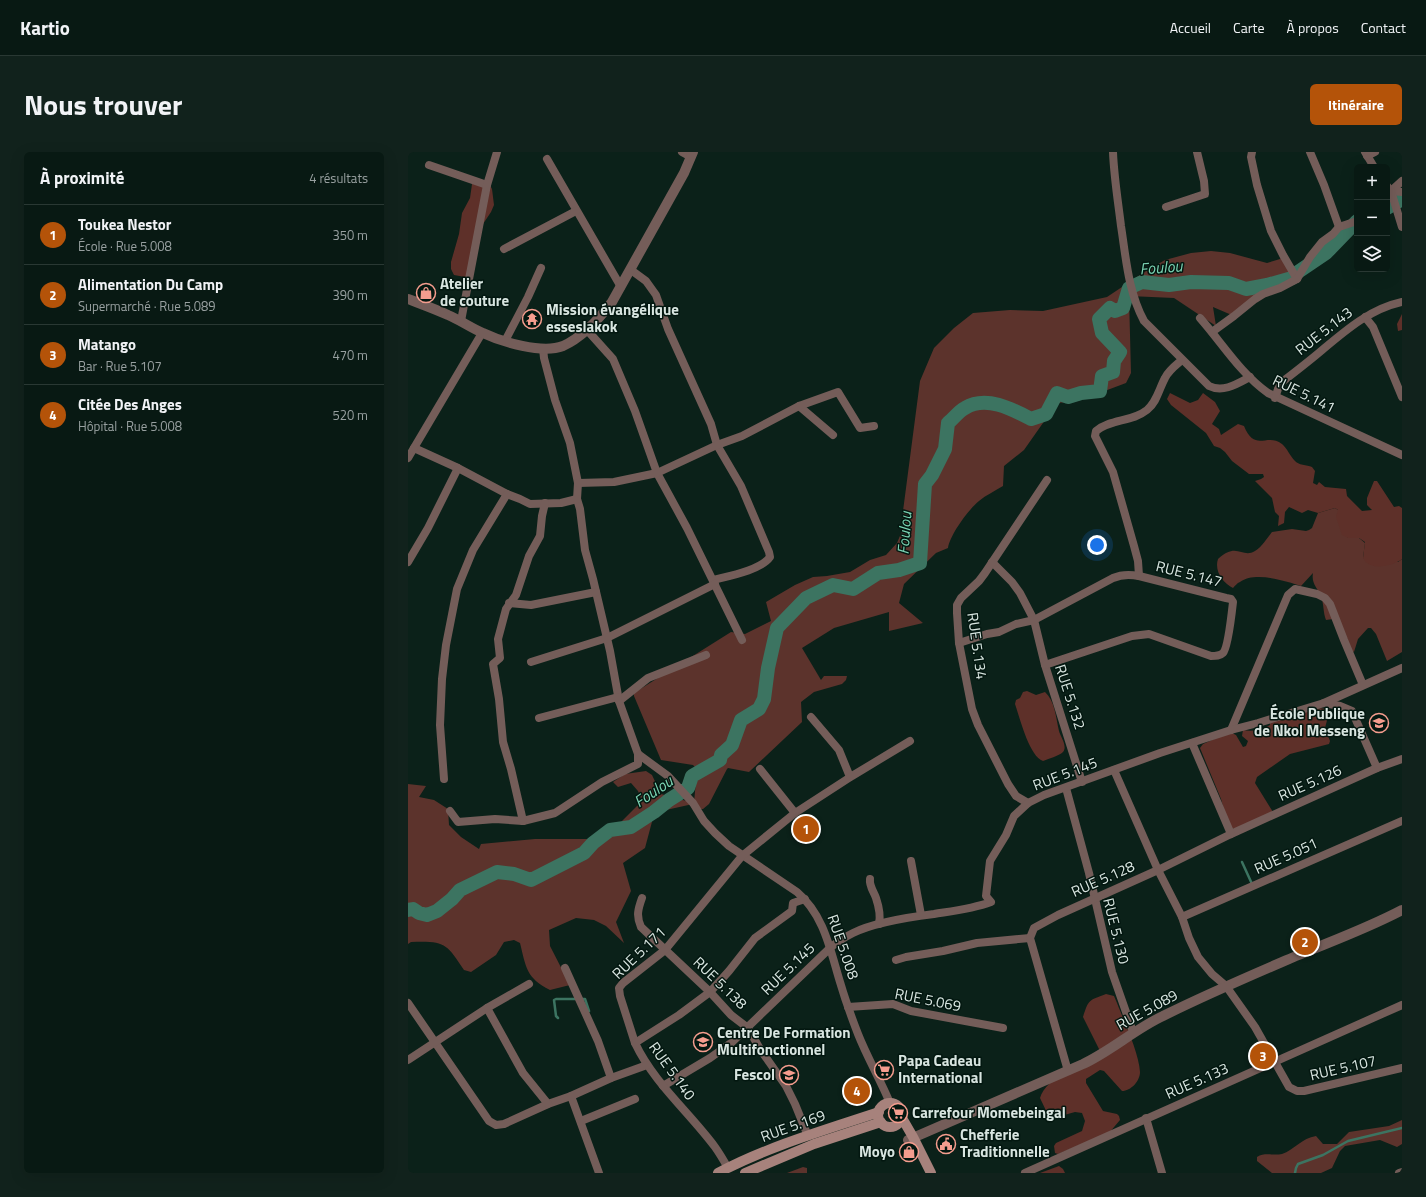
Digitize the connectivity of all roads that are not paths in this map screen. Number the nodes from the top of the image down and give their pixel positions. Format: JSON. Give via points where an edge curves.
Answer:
{"nodes":[{"id":1,"x":497,"y":152,"type":"edge"},
{"id":2,"x":1113,"y":152,"type":"edge"},
{"id":3,"x":1197,"y":152,"type":"edge"},
{"id":4,"x":1252,"y":152,"type":"edge"},
{"id":5,"x":1310,"y":152,"type":"edge"},
{"id":6,"x":1369,"y":153,"type":"edge"},
{"id":7,"x":689,"y":154,"type":"edge"},
{"id":8,"x":547,"y":159,"type":"dead end"},
{"id":9,"x":1373,"y":164,"type":"edge"},
{"id":10,"x":429,"y":165,"type":"dead end"},
{"id":11,"x":1402,"y":181,"type":"edge"},
{"id":12,"x":486,"y":186,"type":"junction"},
{"id":13,"x":1402,"y":192,"type":"edge"},
{"id":14,"x":1390,"y":195,"type":"edge"},
{"id":15,"x":1166,"y":207,"type":"dead end"},
{"id":16,"x":576,"y":211,"type":"junction"},
{"id":17,"x":1354,"y":222,"type":"edge"},
{"id":18,"x":1338,"y":227,"type":"junction"},
{"id":19,"x":1402,"y":227,"type":"edge"},
{"id":20,"x":504,"y":249,"type":"dead end"},
{"id":21,"x":541,"y":268,"type":"dead end"},
{"id":22,"x":630,"y":270,"type":"junction"},
{"id":23,"x":1297,"y":279,"type":"junction"},
{"id":24,"x":621,"y":287,"type":"junction"},
{"id":25,"x":408,"y":299,"type":"edge"},
{"id":26,"x":1402,"y":302,"type":"edge"},
{"id":27,"x":1365,"y":317,"type":"junction"},
{"id":28,"x":1200,"y":318,"type":"dead end"},
{"id":29,"x":462,"y":321,"type":"junction"},
{"id":30,"x":587,"y":330,"type":"junction"},
{"id":31,"x":1212,"y":332,"type":"junction"},
{"id":32,"x":482,"y":333,"type":"junction"},
{"id":33,"x":505,"y":341,"type":"junction"},
{"id":34,"x":543,"y":348,"type":"junction"},
{"id":35,"x":1182,"y":360,"type":"junction"},
{"id":36,"x":1250,"y":377,"type":"junction"},
{"id":37,"x":1402,"y":397,"type":"edge"},
{"id":38,"x":1275,"y":398,"type":"junction"},
{"id":39,"x":799,"y":406,"type":"junction"},
{"id":40,"x":874,"y":426,"type":"dead end"},
{"id":41,"x":833,"y":434,"type":"dead end"},
{"id":42,"x":717,"y":445,"type":"junction"},
{"id":43,"x":414,"y":448,"type":"junction"},
{"id":44,"x":1402,"y":456,"type":"edge"},
{"id":45,"x":408,"y":458,"type":"edge"},
{"id":46,"x":458,"y":468,"type":"junction"},
{"id":47,"x":657,"y":473,"type":"junction"},
{"id":48,"x":1047,"y":480,"type":"dead end"},
{"id":49,"x":578,"y":483,"type":"junction"},
{"id":50,"x":507,"y":494,"type":"junction"},
{"id":51,"x":577,"y":499,"type":"junction"},
{"id":52,"x":545,"y":503,"type":"junction"},
{"id":53,"x":408,"y":562,"type":"edge"},
{"id":54,"x":992,"y":562,"type":"junction"},
{"id":55,"x":1139,"y":576,"type":"junction"},
{"id":56,"x":714,"y":582,"type":"junction"},
{"id":57,"x":596,"y":592,"type":"junction"},
{"id":58,"x":509,"y":604,"type":"junction"},
{"id":59,"x":1034,"y":620,"type":"junction"},
{"id":60,"x":607,"y":638,"type":"junction"},
{"id":61,"x":742,"y":640,"type":"dead end"},
{"id":62,"x":959,"y":643,"type":"junction"},
{"id":63,"x":706,"y":655,"type":"dead end"},
{"id":64,"x":531,"y":662,"type":"dead end"},
{"id":65,"x":1045,"y":665,"type":"junction"},
{"id":66,"x":1401,"y":671,"type":"edge"},
{"id":67,"x":1363,"y":685,"type":"junction"},
{"id":68,"x":1344,"y":694,"type":"junction"},
{"id":69,"x":619,"y":699,"type":"junction"},
{"id":70,"x":1324,"y":702,"type":"junction"},
{"id":71,"x":1352,"y":711,"type":"junction"},
{"id":72,"x":811,"y":717,"type":"dead end"},
{"id":73,"x":539,"y":718,"type":"dead end"},
{"id":74,"x":1230,"y":730,"type":"junction"},
{"id":75,"x":910,"y":741,"type":"dead end"},
{"id":76,"x":1192,"y":743,"type":"junction"},
{"id":77,"x":638,"y":754,"type":"junction"},
{"id":78,"x":1402,"y":759,"type":"edge"},
{"id":79,"x":1376,"y":768,"type":"junction"},
{"id":80,"x":760,"y":769,"type":"dead end"},
{"id":81,"x":1114,"y":770,"type":"junction"},
{"id":82,"x":850,"y":777,"type":"junction"},
{"id":83,"x":444,"y":779,"type":"dead end"},
{"id":84,"x":1082,"y":782,"type":"junction"},
{"id":85,"x":1066,"y":788,"type":"junction"},
{"id":86,"x":1028,"y":803,"type":"junction"},
{"id":87,"x":450,"y":811,"type":"dead end"},
{"id":88,"x":795,"y":813,"type":"junction"},
{"id":89,"x":523,"y":821,"type":"junction"},
{"id":90,"x":1402,"y":821,"type":"edge"},
{"id":91,"x":1230,"y":834,"type":"junction"},
{"id":92,"x":742,"y":856,"type":"junction"},
{"id":93,"x":911,"y":861,"type":"dead end"},
{"id":94,"x":1158,"y":870,"type":"junction"},
{"id":95,"x":870,"y":879,"type":"dead end"},
{"id":96,"x":642,"y":898,"type":"dead end"},
{"id":97,"x":1094,"y":898,"type":"junction"},
{"id":98,"x":805,"y":899,"type":"junction"},
{"id":99,"x":1402,"y":910,"type":"edge"},
{"id":100,"x":921,"y":915,"type":"junction"},
{"id":101,"x":1182,"y":917,"type":"junction"},
{"id":102,"x":879,"y":924,"type":"junction"},
{"id":103,"x":1030,"y":938,"type":"junction"},
{"id":104,"x":830,"y":948,"type":"junction"},
{"id":105,"x":665,"y":950,"type":"junction"},
{"id":106,"x":896,"y":960,"type":"dead end"},
{"id":107,"x":565,"y":968,"type":"dead end"},
{"id":108,"x":529,"y":984,"type":"dead end"},
{"id":109,"x":1226,"y":986,"type":"junction"},
{"id":110,"x":710,"y":992,"type":"junction"},
{"id":111,"x":408,"y":1003,"type":"edge"},
{"id":112,"x":1402,"y":1005,"type":"edge"},
{"id":113,"x":848,"y":1007,"type":"junction"},
{"id":114,"x":487,"y":1008,"type":"junction"},
{"id":115,"x":748,"y":1028,"type":"junction"},
{"id":116,"x":1003,"y":1028,"type":"dead end"},
{"id":117,"x":1133,"y":1032,"type":"junction"},
{"id":118,"x":435,"y":1042,"type":"junction"},
{"id":119,"x":635,"y":1043,"type":"junction"},
{"id":120,"x":408,"y":1060,"type":"edge"},
{"id":121,"x":1275,"y":1062,"type":"junction"},
{"id":122,"x":647,"y":1066,"type":"junction"},
{"id":123,"x":1402,"y":1068,"type":"edge"},
{"id":124,"x":1068,"y":1071,"type":"junction"},
{"id":125,"x":611,"y":1078,"type":"junction"},
{"id":126,"x":663,"y":1086,"type":"junction"},
{"id":127,"x":571,"y":1096,"type":"junction"},
{"id":128,"x":635,"y":1099,"type":"dead end"},
{"id":129,"x":890,"y":1103,"type":"junction"},
{"id":130,"x":548,"y":1104,"type":"junction"},
{"id":131,"x":879,"y":1112,"type":"junction"},
{"id":132,"x":1146,"y":1118,"type":"junction"},
{"id":133,"x":581,"y":1121,"type":"junction"},
{"id":134,"x":900,"y":1121,"type":"junction"},
{"id":135,"x":881,"y":1122,"type":"junction"},
{"id":136,"x":808,"y":1136,"type":"junction"},
{"id":137,"x":911,"y":1138,"type":"junction"},
{"id":138,"x":728,"y":1168,"type":"junction"},
{"id":139,"x":1402,"y":1172,"type":"edge"},
{"id":140,"x":599,"y":1173,"type":"edge"},
{"id":141,"x":718,"y":1173,"type":"edge"},
{"id":142,"x":744,"y":1173,"type":"edge"},
{"id":143,"x":926,"y":1173,"type":"edge"},
{"id":144,"x":932,"y":1173,"type":"edge"},
{"id":145,"x":1025,"y":1173,"type":"edge"},
{"id":146,"x":1162,"y":1173,"type":"edge"},
{"id":147,"x":1399,"y":1173,"type":"edge"}],
"edges":[{"from":1,"to":12,"type":"street"},
{"from":2,"to":35,"type":"street","via":[[1129,282],[1138,310],[1144,321]]},
{"from":3,"to":15,"type":"street","via":[[1205,194]]},
{"from":4,"to":23,"type":"street","via":[[1257,185],[1271,231]]},
{"from":5,"to":18,"type":"street"},
{"from":6,"to":9,"type":"street"},
{"from":7,"to":22,"type":"street","via":[[684,173]]},
{"from":8,"to":16,"type":"street"},
{"from":10,"to":12,"type":"street"},
{"from":11,"to":14,"type":"street"},
{"from":12,"to":29,"type":"street"},
{"from":13,"to":14,"type":"street"},
{"from":14,"to":19,"type":"street"},
{"from":16,"to":20,"type":"street"},
{"from":16,"to":24,"type":"street"},
{"from":17,"to":18,"type":"street"},
{"from":18,"to":23,"type":"street","via":[[1310,257]]},
{"from":21,"to":33,"type":"street"},
{"from":22,"to":24,"type":"street"},
{"from":22,"to":42,"type":"street","via":[[646,280],[656,295],[668,329],[711,424]]},
{"from":23,"to":31,"type":"street","via":[[1263,294]]},
{"from":24,"to":30,"type":"street","via":[[600,318]]},
{"from":25,"to":29,"type":"street"},
{"from":26,"to":27,"type":"street","name":"RUE 5.143"},
{"from":27,"to":37,"type":"street","via":[[1373,327]]},
{"from":27,"to":38,"type":"street","name":"RUE 5.143","via":[[1282,382]]},
{"from":28,"to":31,"type":"street","name":"RUE 5.141"},
{"from":29,"to":32,"type":"street"},
{"from":30,"to":34,"type":"street","via":[[561,347]]},
{"from":30,"to":47,"type":"street","via":[[613,359]]},
{"from":31,"to":36,"type":"street","name":"RUE 5.141"},
{"from":32,"to":33,"type":"street"},
{"from":32,"to":43,"type":"street"},
{"from":33,"to":34,"type":"street","via":[[520,346]]},
{"from":34,"to":49,"type":"street","via":[[555,400],[570,443]]},
{"from":35,"to":36,"type":"street","via":[[1216,390],[1226,389]]},
{"from":35,"to":55,"type":"street","via":[[1171,369],[1156,400],[1148,409],[1141,414],[1109,424],[1096,431],[1095,436],[1113,472],[1138,561]]},
{"from":36,"to":38,"type":"street","name":"RUE 5.141"},
{"from":38,"to":44,"type":"street","name":"RUE 5.141"},
{"from":39,"to":40,"type":"street","via":[[838,392],[860,428]]},
{"from":39,"to":41,"type":"street"},
{"from":39,"to":42,"type":"street","via":[[742,436]]},
{"from":42,"to":47,"type":"street"},
{"from":42,"to":56,"type":"street","via":[[741,486],[767,544],[770,557],[767,562],[752,569]]},
{"from":43,"to":45,"type":"street"},
{"from":43,"to":46,"type":"street"},
{"from":46,"to":50,"type":"street"},
{"from":46,"to":53,"type":"street"},
{"from":47,"to":49,"type":"street","via":[[614,482]]},
{"from":47,"to":56,"type":"street"},
{"from":48,"to":54,"type":"street","name":"RUE 5.134"},
{"from":49,"to":51,"type":"street"},
{"from":50,"to":52,"type":"street","via":[[530,504]]},
{"from":50,"to":83,"type":"street","via":[[473,550],[457,589],[442,679],[440,725]]},
{"from":51,"to":52,"type":"street"},
{"from":51,"to":57,"type":"street","via":[[585,550]]},
{"from":52,"to":58,"type":"street","via":[[540,536],[529,556],[516,595]]},
{"from":54,"to":59,"type":"street","name":"RUE 5.132","via":[[1020,593]]},
{"from":54,"to":62,"type":"street","name":"RUE 5.134","via":[[957,605]]},
{"from":55,"to":59,"type":"street","name":"RUE 5.147","via":[[1119,575]]},
{"from":55,"to":65,"type":"street","name":"RUE 5.147","via":[[1231,599],[1233,602],[1224,652],[1218,656],[1211,656],[1149,634],[1141,634]]},
{"from":56,"to":60,"type":"street"},
{"from":56,"to":61,"type":"street"},
{"from":57,"to":58,"type":"street","via":[[532,605]]},
{"from":57,"to":60,"type":"street"},
{"from":58,"to":89,"type":"street","via":[[498,639],[500,658],[493,664],[503,742]]},
{"from":59,"to":62,"type":"street","name":"RUE 5.147"},
{"from":59,"to":65,"type":"street","name":"RUE 5.132"},
{"from":60,"to":64,"type":"street"},
{"from":60,"to":69,"type":"street"},
{"from":62,"to":86,"type":"street","name":"RUE 5.134","via":[[972,708],[978,725],[1008,784],[1016,796]]},
{"from":63,"to":69,"type":"street","via":[[648,678]]},
{"from":65,"to":84,"type":"street","name":"RUE 5.132"},
{"from":66,"to":67,"type":"street","name":"RUE 5.145"},
{"from":67,"to":68,"type":"street","name":"RUE 5.145"},
{"from":67,"to":74,"type":"street","via":[[1330,604],[1317,594],[1294,589],[1288,595]]},
{"from":68,"to":70,"type":"street","name":"RUE 5.145"},
{"from":68,"to":71,"type":"street"},
{"from":69,"to":73,"type":"street"},
{"from":69,"to":77,"type":"street"},
{"from":70,"to":71,"type":"street"},
{"from":70,"to":74,"type":"street","name":"RUE 5.145"},
{"from":71,"to":79,"type":"street"},
{"from":72,"to":82,"type":"street","via":[[839,750]]},
{"from":74,"to":76,"type":"street","name":"RUE 5.145"},
{"from":75,"to":82,"type":"street","name":"RUE 5.171"},
{"from":76,"to":81,"type":"street","name":"RUE 5.145"},
{"from":76,"to":91,"type":"street"},
{"from":77,"to":89,"type":"street","via":[[638,764],[602,782],[555,813]]},
{"from":77,"to":92,"type":"street","name":"RUE 5.008","via":[[668,776],[693,802],[704,821],[715,833]]},
{"from":78,"to":79,"type":"street","name":"RUE 5.126"},
{"from":79,"to":91,"type":"street","name":"RUE 5.126"},
{"from":80,"to":88,"type":"street"},
{"from":81,"to":84,"type":"street","name":"RUE 5.145"},
{"from":81,"to":94,"type":"street","name":"RUE 5.107"},
{"from":82,"to":88,"type":"street","name":"RUE 5.171"},
{"from":84,"to":85,"type":"street","name":"RUE 5.145"},
{"from":85,"to":86,"type":"street","name":"RUE 5.145"},
{"from":85,"to":97,"type":"street","name":"RUE 5.130"},
{"from":86,"to":100,"type":"street","name":"RUE 5.145","via":[[1014,816],[990,861],[986,896],[991,902],[977,907]]},
{"from":87,"to":89,"type":"street","via":[[458,822],[496,819]]},
{"from":88,"to":92,"type":"street","name":"RUE 5.171"},
{"from":90,"to":101,"type":"street","name":"RUE 5.051"},
{"from":91,"to":94,"type":"street","name":"RUE 5.128"},
{"from":92,"to":98,"type":"street","name":"RUE 5.008"},
{"from":92,"to":105,"type":"street","name":"RUE 5.171"},
{"from":93,"to":100,"type":"street"},
{"from":94,"to":97,"type":"street","name":"RUE 5.128"},
{"from":94,"to":101,"type":"street","name":"RUE 5.107"},
{"from":95,"to":102,"type":"street","via":[[869,883],[880,912]]},
{"from":96,"to":105,"type":"street","name":"RUE 5.138","via":[[637,911],[641,927]]},
{"from":97,"to":103,"type":"street","name":"RUE 5.128","via":[[1039,924],[1034,928]]},
{"from":97,"to":117,"type":"street","name":"RUE 5.130","via":[[1112,972]]},
{"from":98,"to":104,"type":"street","name":"RUE 5.008","via":[[824,929]]},
{"from":98,"to":110,"type":"street","name":"RUE 5.140","via":[[793,903],[792,911],[755,938]]},
{"from":99,"to":109,"type":"street","name":"RUE 5.089","via":[[1373,925]]},
{"from":100,"to":102,"type":"street","name":"RUE 5.145"},
{"from":101,"to":109,"type":"street","name":"RUE 5.107","via":[[1198,956],[1212,974]]},
{"from":102,"to":104,"type":"street","name":"RUE 5.145","via":[[855,932]]},
{"from":103,"to":106,"type":"street","via":[[978,943]]},
{"from":103,"to":124,"type":"street"},
{"from":104,"to":113,"type":"street","name":"RUE 5.008"},
{"from":104,"to":115,"type":"street","name":"RUE 5.145"},
{"from":105,"to":110,"type":"street","name":"RUE 5.138"},
{"from":105,"to":119,"type":"street","name":"RUE 5.171","via":[[619,988]]},
{"from":107,"to":125,"type":"street","via":[[598,1041]]},
{"from":108,"to":114,"type":"street"},
{"from":109,"to":117,"type":"street","name":"RUE 5.089"},
{"from":109,"to":121,"type":"street","name":"RUE 5.107","via":[[1256,1027]]},
{"from":110,"to":115,"type":"street","name":"RUE 5.138"},
{"from":110,"to":119,"type":"street","name":"RUE 5.140"},
{"from":111,"to":118,"type":"street"},
{"from":112,"to":121,"type":"street","name":"RUE 5.133"},
{"from":113,"to":116,"type":"street","name":"RUE 5.069","via":[[893,1004],[911,1011]]},
{"from":113,"to":129,"type":"street","name":"RUE 5.008"},
{"from":114,"to":118,"type":"street"},
{"from":114,"to":130,"type":"street","via":[[523,1073]]},
{"from":115,"to":126,"type":"street","name":"RUE 5.145","via":[[732,1043]]},
{"from":115,"to":136,"type":"street","name":"RUE 5.138","via":[[786,1086]]},
{"from":117,"to":124,"type":"street","name":"RUE 5.089","via":[[1100,1056]]},
{"from":118,"to":120,"type":"street"},
{"from":118,"to":130,"type":"street","via":[[480,1110],[496,1125],[504,1124]]},
{"from":119,"to":122,"type":"street","name":"RUE 5.140"},
{"from":121,"to":123,"type":"street","name":"RUE 5.107","via":[[1289,1087],[1296,1091]]},
{"from":121,"to":132,"type":"street","name":"RUE 5.133"},
{"from":122,"to":125,"type":"street"},
{"from":122,"to":126,"type":"street","name":"RUE 5.140"},
{"from":124,"to":137,"type":"street","name":"RUE 5.089"},
{"from":125,"to":127,"type":"street"},
{"from":126,"to":138,"type":"street","name":"RUE 5.140","via":[[714,1146]]},
{"from":127,"to":130,"type":"street"},
{"from":127,"to":133,"type":"street"},
{"from":128,"to":133,"type":"street"},
{"from":129,"to":131,"type":"main road","via":[[883,1105]]},
{"from":129,"to":134,"type":"main road","via":[[894,1103],[902,1111]]},
{"from":131,"to":135,"type":"main road"},
{"from":131,"to":136,"type":"main road","name":"RUE 5.169"},
{"from":132,"to":145,"type":"street","name":"RUE 5.133"},
{"from":132,"to":146,"type":"street"},
{"from":133,"to":140,"type":"street"},
{"from":134,"to":135,"type":"main road","via":[[891,1127]]},
{"from":134,"to":137,"type":"main road"},
{"from":135,"to":142,"type":"main road","name":"RUE 5.169","via":[[814,1144]]},
{"from":136,"to":138,"type":"main road","name":"RUE 5.169"},
{"from":137,"to":143,"type":"main road"},
{"from":137,"to":144,"type":"main road"},
{"from":138,"to":141,"type":"main road","name":"RUE 5.169"},
{"from":139,"to":147,"type":"street"}]}
